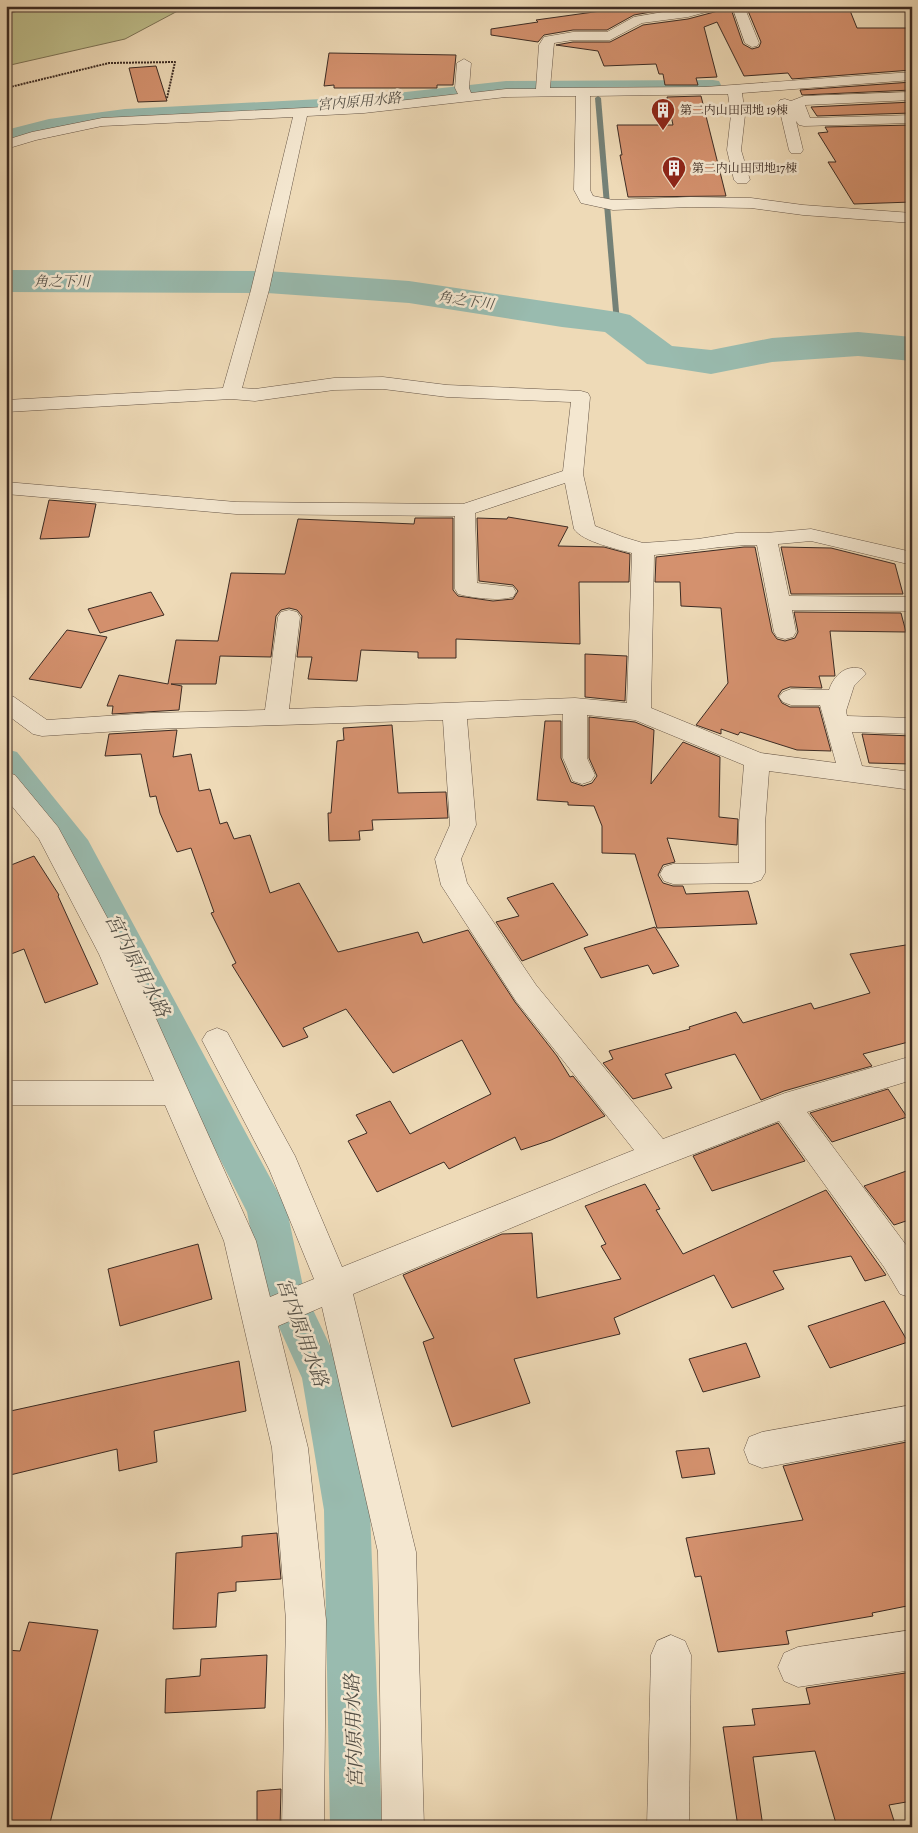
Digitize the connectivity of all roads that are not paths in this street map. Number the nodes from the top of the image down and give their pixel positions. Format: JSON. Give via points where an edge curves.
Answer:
{"nodes":[{"id":1,"x":713,"y":6,"type":"edge"},
{"id":2,"x":738,"y":6,"type":"edge"},
{"id":3,"x":752,"y":43,"type":"dead end"},
{"id":4,"x":464,"y":63,"type":"dead end"},
{"id":5,"x":912,"y":76,"type":"edge"},
{"id":6,"x":781,"y":85,"type":"junction"},
{"id":7,"x":543,"y":88,"type":"junction"},
{"id":8,"x":734,"y":88,"type":"junction"},
{"id":9,"x":583,"y":92,"type":"junction"},
{"id":10,"x":464,"y":93,"type":"junction"},
{"id":11,"x":912,"y":96,"type":"edge"},
{"id":12,"x":301,"y":113,"type":"junction"},
{"id":13,"x":912,"y":119,"type":"edge"},
{"id":14,"x":21,"y":131,"type":"edge"},
{"id":15,"x":6,"y":145,"type":"edge"},
{"id":16,"x":796,"y":150,"type":"dead end"},
{"id":17,"x":742,"y":180,"type":"dead end"},
{"id":18,"x":912,"y":218,"type":"edge"},
{"id":19,"x":231,"y":393,"type":"junction"},
{"id":20,"x":6,"y":406,"type":"edge"},
{"id":21,"x":573,"y":474,"type":"junction"},
{"id":22,"x":6,"y":488,"type":"edge"},
{"id":23,"x":465,"y":510,"type":"junction"},
{"id":24,"x":766,"y":539,"type":"junction"},
{"id":25,"x":643,"y":549,"type":"junction"},
{"id":26,"x":912,"y":559,"type":"edge"},
{"id":27,"x":505,"y":592,"type":"dead end"},
{"id":28,"x":780,"y":602,"type":"junction"},
{"id":29,"x":912,"y":604,"type":"edge"},
{"id":30,"x":288,"y":617,"type":"dead end"},
{"id":31,"x":785,"y":632,"type":"dead end"},
{"id":32,"x":854,"y":674,"type":"dead end"},
{"id":33,"x":791,"y":697,"type":"dead end"},
{"id":34,"x":6,"y":702,"type":"edge"},
{"id":35,"x":575,"y":706,"type":"junction"},
{"id":36,"x":454,"y":711,"type":"junction"},
{"id":37,"x":640,"y":712,"type":"junction"},
{"id":38,"x":276,"y":717,"type":"junction"},
{"id":39,"x":835,"y":718,"type":"junction"},
{"id":40,"x":912,"y":726,"type":"edge"},
{"id":41,"x":757,"y":761,"type":"junction"},
{"id":42,"x":851,"y":773,"type":"junction"},
{"id":43,"x":582,"y":774,"type":"dead end"},
{"id":44,"x":912,"y":781,"type":"edge"},
{"id":45,"x":6,"y":782,"type":"edge"},
{"id":46,"x":673,"y":874,"type":"dead end"},
{"id":47,"x":217,"y":1040,"type":"dead end"},
{"id":48,"x":912,"y":1068,"type":"edge"},
{"id":49,"x":6,"y":1093,"type":"edge"},
{"id":50,"x":174,"y":1093,"type":"junction"},
{"id":51,"x":785,"y":1106,"type":"junction"},
{"id":52,"x":657,"y":1155,"type":"junction"},
{"id":53,"x":907,"y":1265,"type":"edge"},
{"id":54,"x":332,"y":1288,"type":"junction"},
{"id":55,"x":262,"y":1317,"type":"junction"},
{"id":56,"x":912,"y":1422,"type":"edge"},
{"id":57,"x":762,"y":1450,"type":"dead end"},
{"id":58,"x":912,"y":1650,"type":"edge"},
{"id":59,"x":671,"y":1655,"type":"dead end"},
{"id":60,"x":798,"y":1667,"type":"dead end"},
{"id":61,"x":303,"y":1827,"type":"edge"},
{"id":62,"x":403,"y":1827,"type":"edge"},
{"id":63,"x":668,"y":1827,"type":"edge"}],
"edges":[{"from":1,"to":7,"type":"street","via":[[639,20],[610,36],[549,40]]},
{"from":2,"to":3,"type":"street"},
{"from":4,"to":10,"type":"street"},
{"from":5,"to":6,"type":"street"},
{"from":6,"to":8,"type":"street"},
{"from":6,"to":16,"type":"street"},
{"from":7,"to":9,"type":"street"},
{"from":7,"to":10,"type":"street"},
{"from":8,"to":9,"type":"street"},
{"from":8,"to":17,"type":"street","via":[[738,115],[734,150]]},
{"from":9,"to":18,"type":"street","via":[[582,190],[587,200],[606,204],[751,203]]},
{"from":10,"to":12,"type":"street","via":[[364,109]]},
{"from":11,"to":13,"type":"street","via":[[797,102],[807,129]]},
{"from":12,"to":14,"type":"street","via":[[102,122]]},
{"from":12,"to":19,"type":"street"},
{"from":14,"to":15,"type":"street"},
{"from":19,"to":20,"type":"street"},
{"from":19,"to":21,"type":"street","via":[[255,394],[334,384],[384,384],[447,391],[581,397]]},
{"from":21,"to":23,"type":"street"},
{"from":21,"to":25,"type":"street","via":[[585,529],[615,542]]},
{"from":22,"to":23,"type":"street","via":[[236,508]]},
{"from":23,"to":27,"type":"street","via":[[466,589]]},
{"from":24,"to":25,"type":"street"},
{"from":24,"to":26,"type":"street","via":[[811,535]]},
{"from":24,"to":28,"type":"street"},
{"from":25,"to":37,"type":"street"},
{"from":28,"to":29,"type":"street"},
{"from":28,"to":31,"type":"street"},
{"from":30,"to":38,"type":"street"},
{"from":32,"to":39,"type":"street","via":[[843,683]]},
{"from":33,"to":39,"type":"street","via":[[830,698]]},
{"from":34,"to":38,"type":"street","via":[[42,728]]},
{"from":35,"to":36,"type":"street"},
{"from":35,"to":37,"type":"street"},
{"from":35,"to":43,"type":"street","via":[[575,758]]},
{"from":36,"to":38,"type":"street"},
{"from":36,"to":52,"type":"street","via":[[463,825],[448,859],[454,885],[526,993]]},
{"from":37,"to":41,"type":"street"},
{"from":39,"to":40,"type":"street"},
{"from":39,"to":42,"type":"street"},
{"from":41,"to":42,"type":"street"},
{"from":41,"to":46,"type":"street","via":[[752,873]]},
{"from":42,"to":44,"type":"street"},
{"from":45,"to":50,"type":"street","via":[[49,834],[78,886],[113,954]]},
{"from":47,"to":54,"type":"street","via":[[284,1166]]},
{"from":48,"to":51,"type":"street"},
{"from":49,"to":50,"type":"street"},
{"from":50,"to":55,"type":"street","via":[[240,1241]]},
{"from":51,"to":52,"type":"street"},
{"from":51,"to":53,"type":"street"},
{"from":52,"to":54,"type":"street"},
{"from":54,"to":55,"type":"street"},
{"from":54,"to":62,"type":"street","via":[[397,1552]]},
{"from":55,"to":61,"type":"street","via":[[290,1448],[306,1620]]},
{"from":56,"to":57,"type":"street"},
{"from":58,"to":60,"type":"street"},
{"from":59,"to":63,"type":"street"}]}
